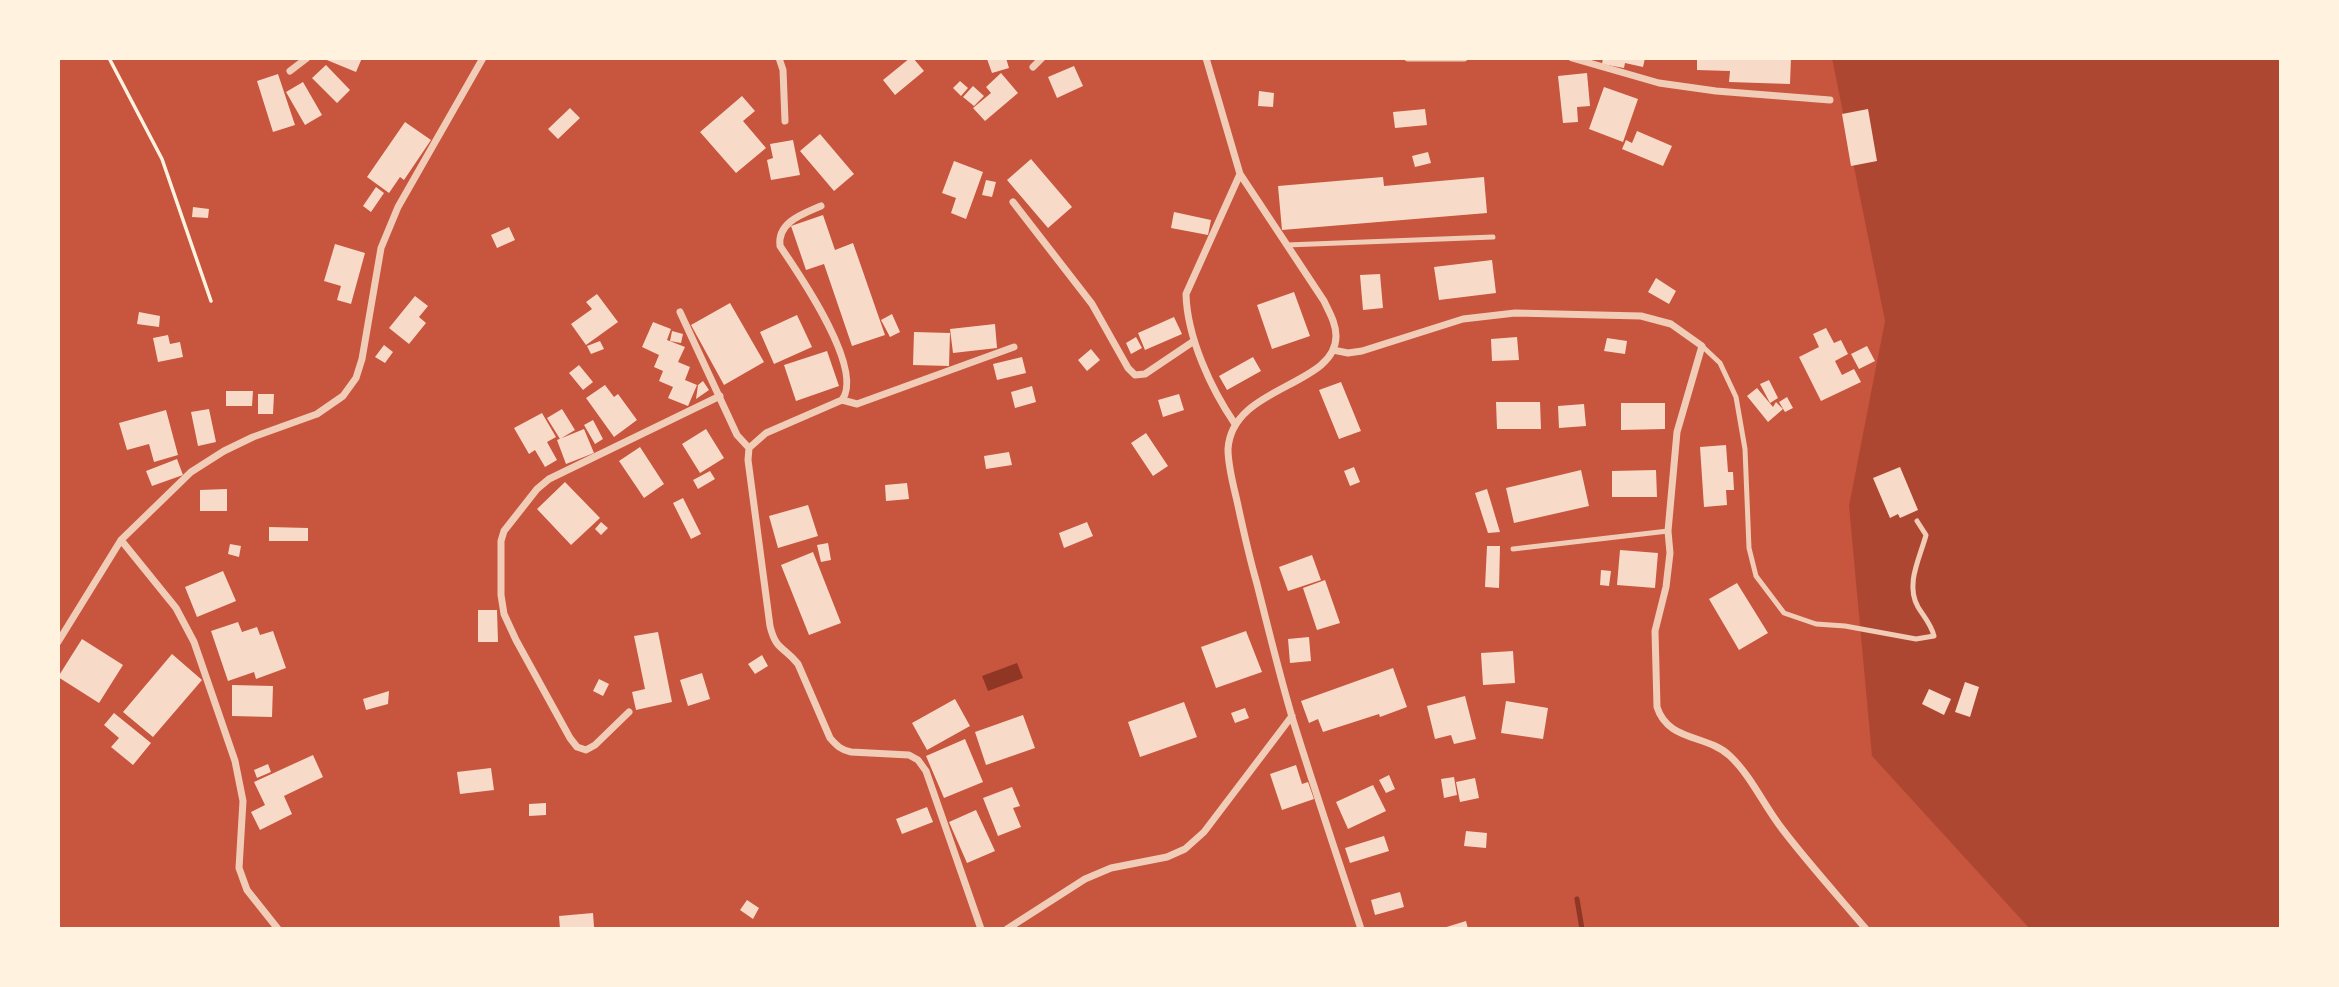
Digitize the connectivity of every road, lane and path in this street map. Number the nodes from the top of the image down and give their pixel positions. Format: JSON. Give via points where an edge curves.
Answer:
{"nodes":[{"id":1,"x":109,"y":58,"type":"edge"},
{"id":2,"x":307,"y":58,"type":"edge"},
{"id":3,"x":483,"y":58,"type":"edge"},
{"id":4,"x":779,"y":58,"type":"edge"},
{"id":5,"x":1042,"y":58,"type":"edge"},
{"id":6,"x":1206,"y":58,"type":"edge"},
{"id":7,"x":1408,"y":58,"type":"edge"},
{"id":8,"x":1464,"y":58,"type":"edge"},
{"id":9,"x":1572,"y":58,"type":"edge"},
{"id":10,"x":1032,"y":67,"type":"dead end"},
{"id":11,"x":290,"y":71,"type":"dead end"},
{"id":12,"x":1830,"y":100,"type":"dead end"},
{"id":13,"x":785,"y":121,"type":"dead end"},
{"id":14,"x":1240,"y":174,"type":"junction"},
{"id":15,"x":1013,"y":202,"type":"dead end"},
{"id":16,"x":821,"y":206,"type":"dead end"},
{"id":17,"x":1493,"y":237,"type":"dead end"},
{"id":18,"x":1287,"y":245,"type":"junction"},
{"id":19,"x":211,"y":301,"type":"dead end"},
{"id":20,"x":680,"y":312,"type":"dead end"},
{"id":21,"x":1194,"y":341,"type":"junction"},
{"id":22,"x":1702,"y":346,"type":"junction"},
{"id":23,"x":1014,"y":347,"type":"dead end"},
{"id":24,"x":1333,"y":350,"type":"junction"},
{"id":25,"x":720,"y":396,"type":"junction"},
{"id":26,"x":842,"y":400,"type":"junction"},
{"id":27,"x":1235,"y":424,"type":"junction"},
{"id":28,"x":749,"y":448,"type":"junction"},
{"id":29,"x":1917,"y":521,"type":"dead end"},
{"id":30,"x":1668,"y":531,"type":"junction"},
{"id":31,"x":121,"y":540,"type":"junction"},
{"id":32,"x":1513,"y":549,"type":"dead end"},
{"id":33,"x":58,"y":642,"type":"edge"},
{"id":34,"x":629,"y":712,"type":"dead end"},
{"id":35,"x":1292,"y":716,"type":"junction"},
{"id":36,"x":278,"y":929,"type":"edge"},
{"id":37,"x":981,"y":929,"type":"edge"},
{"id":38,"x":1007,"y":929,"type":"edge"},
{"id":39,"x":1361,"y":929,"type":"edge"},
{"id":40,"x":1866,"y":929,"type":"edge"}],
"edges":[{"from":1,"to":19,"type":"path","via":[[162,159]]},
{"from":2,"to":11,"type":"street"},
{"from":3,"to":31,"type":"street","via":[[397,207],[381,248],[362,359],[350,387],[317,414],[253,437],[191,472]]},
{"from":4,"to":13,"type":"street"},
{"from":5,"to":10,"type":"street"},
{"from":6,"to":14,"type":"street"},
{"from":7,"to":8,"type":"street"},
{"from":9,"to":12,"type":"street","via":[[1659,83]]},
{"from":14,"to":18,"type":"street"},
{"from":14,"to":21,"type":"street","via":[[1186,294]]},
{"from":15,"to":21,"type":"street","via":[[1092,304],[1135,375],[1145,374]]},
{"from":16,"to":26,"type":"street","via":[[793,219],[779,236],[780,246],[826,318],[849,383]]},
{"from":17,"to":18,"type":"lane"},
{"from":18,"to":24,"type":"street","via":[[1333,319]]},
{"from":20,"to":25,"type":"street"},
{"from":21,"to":27,"type":"street"},
{"from":22,"to":24,"type":"street","via":[[1671,324],[1642,316],[1515,313],[1463,319],[1362,351]]},
{"from":22,"to":29,"type":"lane","via":[[1720,363],[1736,397],[1745,449],[1749,548],[1756,576],[1784,613],[1816,624],[1916,639],[1934,636],[1911,592],[1926,535]]},
{"from":22,"to":30,"type":"street","via":[[1676,432]]},
{"from":23,"to":26,"type":"street","via":[[857,404]]},
{"from":24,"to":27,"type":"street","via":[[1325,362],[1263,397]]},
{"from":25,"to":28,"type":"street","via":[[737,435]]},
{"from":25,"to":34,"type":"street","via":[[549,479],[504,531],[501,541],[504,614],[570,738],[586,750]]},
{"from":26,"to":28,"type":"street","via":[[766,433]]},
{"from":27,"to":35,"type":"street","via":[[1228,447],[1230,473]]},
{"from":28,"to":37,"type":"street","via":[[773,640],[798,664],[836,746],[851,752],[909,755],[926,771]]},
{"from":30,"to":32,"type":"lane"},
{"from":30,"to":40,"type":"street","via":[[1667,587],[1655,631],[1660,717],[1667,726],[1724,750],[1738,763],[1782,829]]},
{"from":31,"to":33,"type":"street"},
{"from":31,"to":36,"type":"street","via":[[176,608],[194,642],[235,761],[243,802],[239,868],[247,890]]},
{"from":35,"to":38,"type":"street","via":[[1204,832],[1185,849],[1085,879]]},
{"from":35,"to":39,"type":"street"}]}
